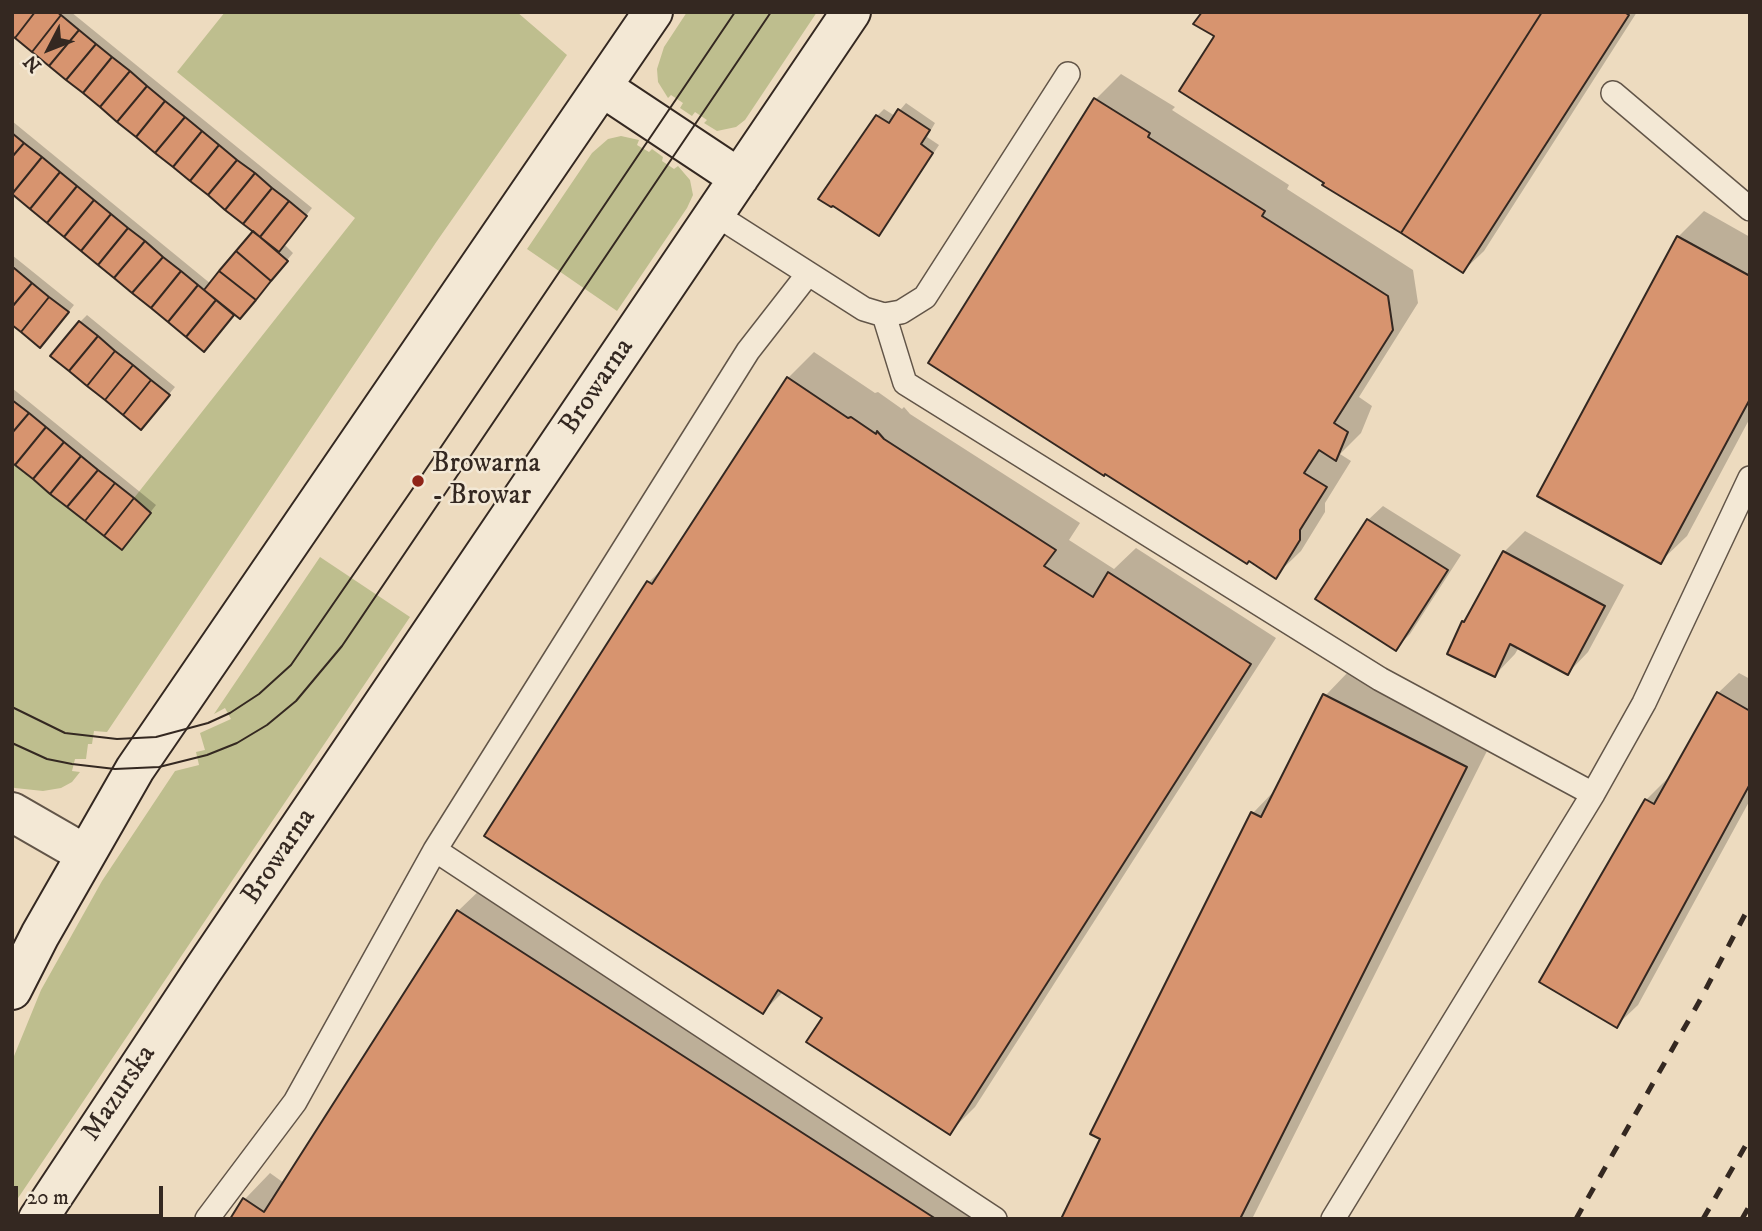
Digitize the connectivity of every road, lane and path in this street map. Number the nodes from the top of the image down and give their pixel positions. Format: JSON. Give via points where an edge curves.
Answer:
{"nodes":[{"id":1,"x":653,"y":12,"type":"edge"},
{"id":2,"x":851,"y":12,"type":"edge"},
{"id":3,"x":1068,"y":74,"type":"dead end"},
{"id":4,"x":602,"y":87,"type":"junction"},
{"id":5,"x":1614,"y":93,"type":"dead end"},
{"id":6,"x":739,"y":178,"type":"junction"},
{"id":7,"x":1750,"y":209,"type":"edge"},
{"id":8,"x":715,"y":214,"type":"junction"},
{"id":9,"x":808,"y":274,"type":"junction"},
{"id":10,"x":884,"y":315,"type":"junction"},
{"id":11,"x":1750,"y":478,"type":"edge"},
{"id":12,"x":1592,"y":794,"type":"junction"},
{"id":13,"x":12,"y":811,"type":"edge"},
{"id":14,"x":435,"y":850,"type":"junction"},
{"id":15,"x":85,"y":854,"type":"junction"},
{"id":16,"x":203,"y":970,"type":"joint"},
{"id":17,"x":12,"y":990,"type":"edge"},
{"id":18,"x":38,"y":1219,"type":"edge"},
{"id":19,"x":207,"y":1219,"type":"edge"},
{"id":20,"x":995,"y":1219,"type":"edge"},
{"id":21,"x":1333,"y":1219,"type":"edge"}],
"edges":[{"from":1,"to":4,"type":"main road"},
{"from":2,"to":6,"type":"main road","name":"Browarna"},
{"from":3,"to":10,"type":"lane","via":[[925,298],[901,312]]},
{"from":4,"to":6,"type":"main road"},
{"from":4,"to":15,"type":"main road","via":[[149,748]]},
{"from":5,"to":7,"type":"lane"},
{"from":6,"to":8,"type":"main road","name":"Browarna"},
{"from":8,"to":9,"type":"lane"},
{"from":8,"to":16,"type":"main road","name":"Browarna"},
{"from":9,"to":10,"type":"lane","via":[[864,309]]},
{"from":9,"to":14,"type":"lane","via":[[748,351]]},
{"from":10,"to":12,"type":"lane","via":[[905,383],[1380,679]]},
{"from":11,"to":12,"type":"lane","via":[[1644,703]]},
{"from":12,"to":21,"type":"lane"},
{"from":13,"to":15,"type":"main road"},
{"from":14,"to":19,"type":"lane","via":[[295,1102]]},
{"from":14,"to":20,"type":"lane"},
{"from":15,"to":17,"type":"main road"},
{"from":16,"to":18,"type":"main road","name":"Mazurska"}]}
